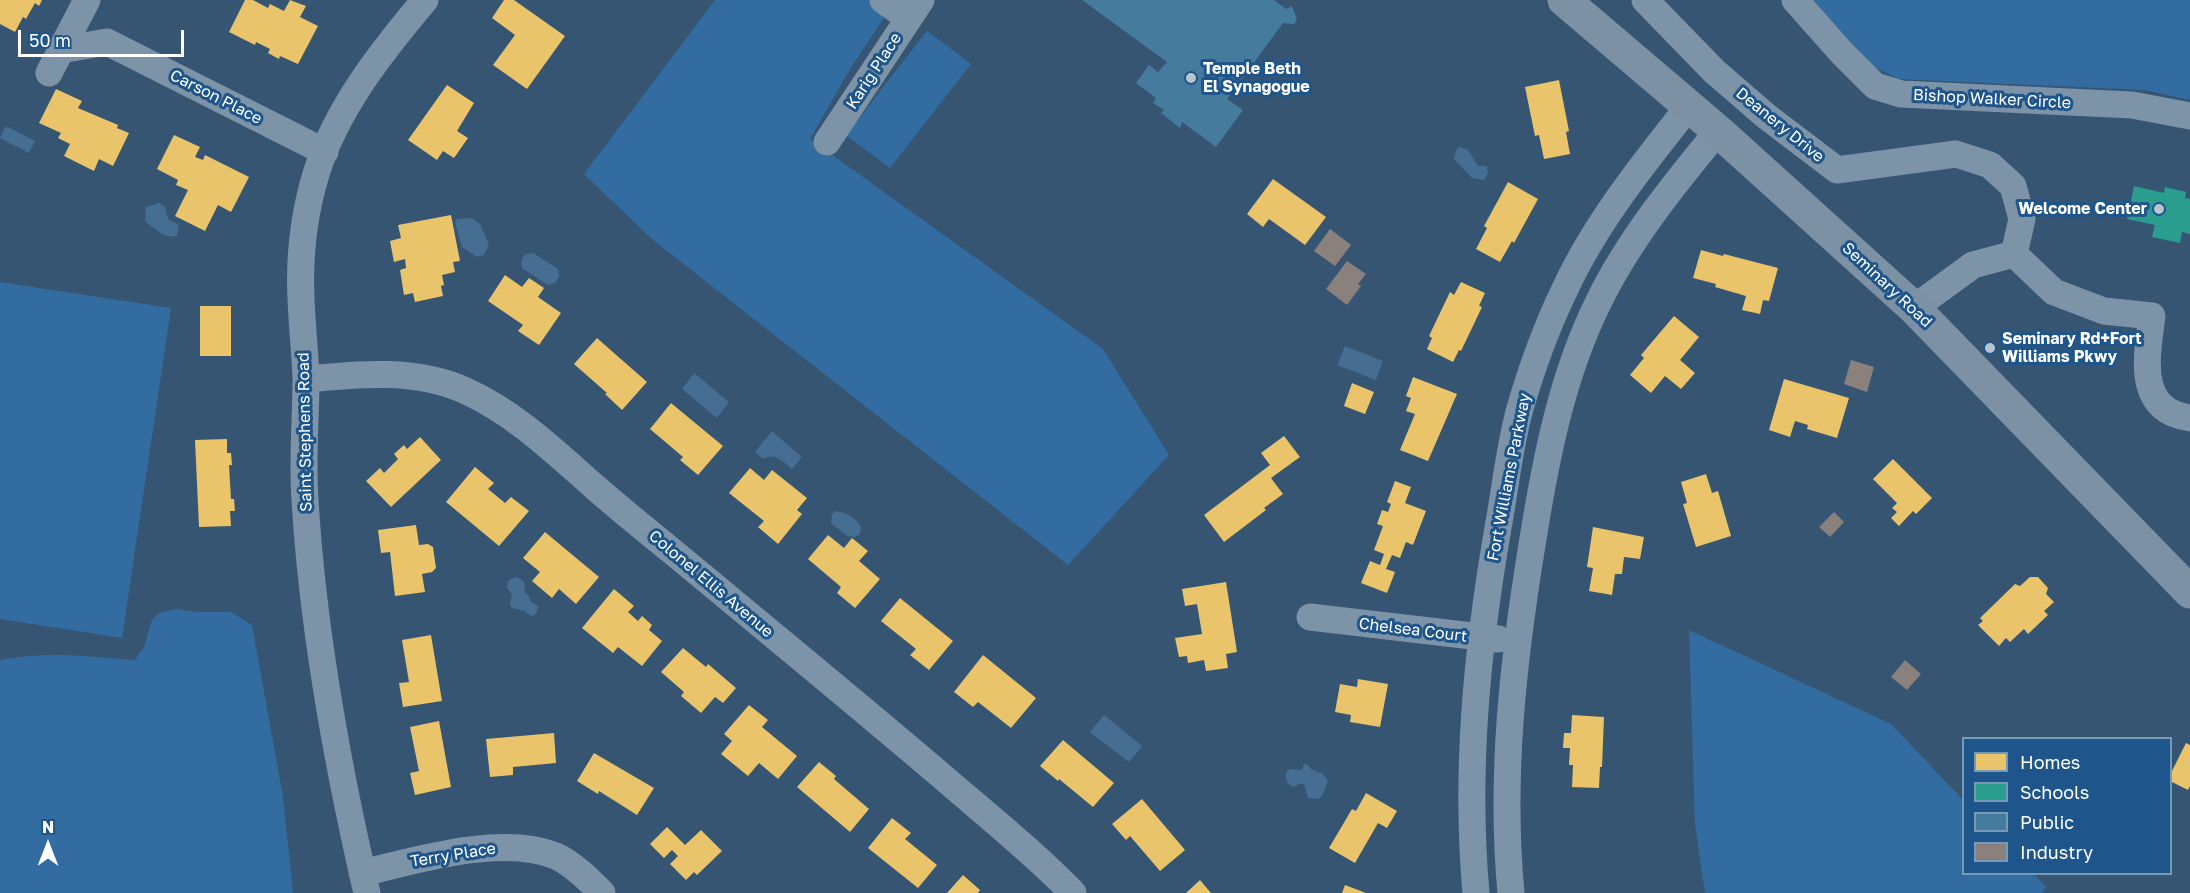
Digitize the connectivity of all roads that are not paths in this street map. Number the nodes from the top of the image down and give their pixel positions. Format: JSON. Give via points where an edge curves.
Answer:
{"nodes":[{"id":1,"x":87,"y":0,"type":"edge"},
{"id":2,"x":425,"y":0,"type":"edge"},
{"id":3,"x":883,"y":0,"type":"edge"},
{"id":4,"x":1564,"y":0,"type":"edge"},
{"id":5,"x":1645,"y":0,"type":"edge"},
{"id":6,"x":1795,"y":0,"type":"edge"},
{"id":7,"x":915,"y":9,"type":"edge"},
{"id":8,"x":107,"y":42,"type":"junction"},
{"id":9,"x":1689,"y":106,"type":"junction"},
{"id":10,"x":2190,"y":116,"type":"edge"},
{"id":11,"x":1718,"y":131,"type":"junction"},
{"id":12,"x":827,"y":142,"type":"dead end"},
{"id":13,"x":325,"y":152,"type":"junction"},
{"id":14,"x":2014,"y":254,"type":"junction"},
{"id":15,"x":1914,"y":308,"type":"junction"},
{"id":16,"x":306,"y":379,"type":"junction"},
{"id":17,"x":2190,"y":418,"type":"edge"},
{"id":18,"x":2190,"y":592,"type":"edge"},
{"id":19,"x":1310,"y":617,"type":"dead end"},
{"id":20,"x":1480,"y":638,"type":"junction"},
{"id":21,"x":1517,"y":641,"type":"junction"},
{"id":22,"x":364,"y":883,"type":"edge"},
{"id":23,"x":603,"y":893,"type":"edge"},
{"id":24,"x":1073,"y":893,"type":"edge"},
{"id":25,"x":1476,"y":893,"type":"edge"},
{"id":26,"x":1511,"y":893,"type":"edge"}],
"edges":[{"from":1,"to":8,"type":"street"},
{"from":1,"to":8,"type":"street","via":[[55,61]]},
{"from":2,"to":13,"type":"street","name":"Saint Stephens Road","via":[[394,37],[348,105]]},
{"from":3,"to":7,"type":"street"},
{"from":4,"to":9,"type":"main road","name":"Seminary Road"},
{"from":5,"to":14,"type":"street","name":"Deanery Drive","via":[[1714,71],[1837,170],[1956,154],[1990,165],[2013,186],[2022,219]]},
{"from":6,"to":10,"type":"street","name":"Bishop Walker Circle","via":[[1875,86],[1901,94],[2132,105]]},
{"from":7,"to":12,"type":"street","name":"Karig Place"},
{"from":8,"to":13,"type":"street","name":"Carson Place"},
{"from":9,"to":11,"type":"main road","name":"Seminary Road"},
{"from":9,"to":20,"type":"street","name":"Fort Williams Parkway","via":[[1592,239],[1541,342],[1519,413]]},
{"from":11,"to":15,"type":"main road","name":"Seminary Road"},
{"from":11,"to":21,"type":"street","via":[[1620,263],[1582,339],[1558,411]]},
{"from":13,"to":16,"type":"street","name":"Saint Stephens Road","via":[[303,240],[301,296]]},
{"from":14,"to":15,"type":"street","via":[[1973,265]]},
{"from":14,"to":17,"type":"street","via":[[2054,292],[2104,311],[2152,316],[2145,370],[2155,399],[2174,416]]},
{"from":15,"to":18,"type":"main road","name":"Seminary Road"},
{"from":16,"to":22,"type":"street","name":"Saint Stephens Road","via":[[305,499],[317,626],[327,700]]},
{"from":16,"to":24,"type":"street","name":"Colonel Ellis Avenue","via":[[360,373],[418,377],[464,390],[507,415],[919,757]]},
{"from":19,"to":20,"type":"street","name":"Chelsea Court"},
{"from":20,"to":21,"type":"street","name":"Chelsea Court"},
{"from":20,"to":25,"type":"street","name":"Fort Williams Parkway","via":[[1472,750]]},
{"from":21,"to":26,"type":"street","via":[[1507,793]]},
{"from":22,"to":23,"type":"street","name":"Terry Place","via":[[417,860],[494,847],[518,847],[557,857]]}]}
